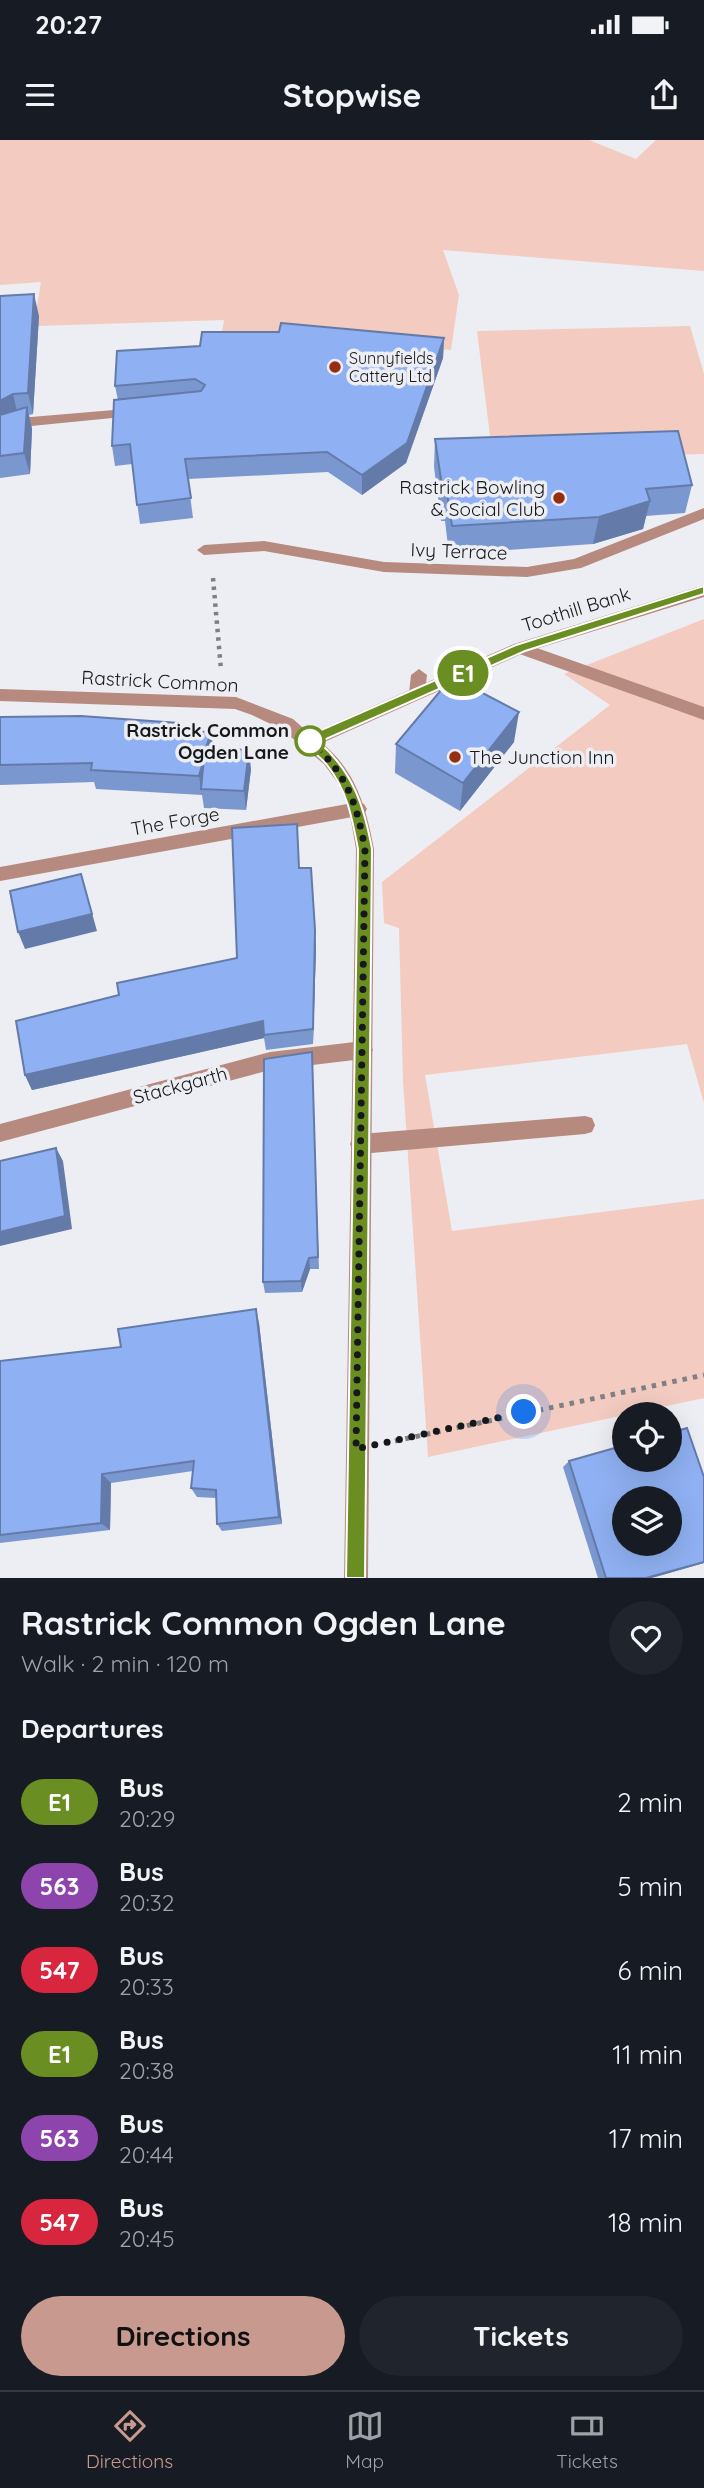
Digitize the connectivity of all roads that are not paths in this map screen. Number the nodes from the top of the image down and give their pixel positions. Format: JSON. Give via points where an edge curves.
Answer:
{"nodes":[{"id":1,"x":157,"y":410,"type":"edge"},
{"id":2,"x":0,"y":431,"type":"edge"},
{"id":3,"x":704,"y":513,"type":"edge"},
{"id":4,"x":204,"y":550,"type":"dead end"},
{"id":5,"x":704,"y":590,"type":"edge"},
{"id":6,"x":520,"y":648,"type":"junction"},
{"id":7,"x":419,"y":675,"type":"dead end"},
{"id":8,"x":417,"y":694,"type":"junction"},
{"id":9,"x":0,"y":695,"type":"edge"},
{"id":10,"x":704,"y":714,"type":"edge"},
{"id":11,"x":310,"y":741,"type":"junction"},
{"id":12,"x":358,"y":809,"type":"junction"},
{"id":13,"x":0,"y":874,"type":"edge"},
{"id":14,"x":363,"y":1050,"type":"junction"},
{"id":15,"x":585,"y":1125,"type":"dead end"},
{"id":16,"x":0,"y":1133,"type":"edge"},
{"id":17,"x":360,"y":1144,"type":"junction"},
{"id":18,"x":356,"y":1578,"type":"edge"}],
"edges":[{"from":1,"to":2,"type":"street","via":[[19,423]]},
{"from":3,"to":4,"type":"street","name":"Ivy Terrace","via":[[576,564],[527,572],[384,567],[264,546]]},
{"from":5,"to":6,"type":"street","name":"Toothill Bank"},
{"from":6,"to":8,"type":"street","name":"Toothill Bank"},
{"from":6,"to":10,"type":"street"},
{"from":7,"to":8,"type":"street"},
{"from":8,"to":11,"type":"street","name":"Toothill Bank"},
{"from":9,"to":11,"type":"street","name":"Rastrick Common","via":[[236,703],[287,724]]},
{"from":11,"to":12,"type":"street","name":"Rastrick Common","via":[[347,783]]},
{"from":12,"to":13,"type":"street","name":"The Forge"},
{"from":12,"to":14,"type":"street","name":"Rastrick Common","via":[[365,849]]},
{"from":14,"to":16,"type":"street","name":"Stackgarth","via":[[270,1061]]},
{"from":14,"to":17,"type":"street","name":"Rastrick Common"},
{"from":15,"to":17,"type":"street"},
{"from":17,"to":18,"type":"street","name":"Rastrick Common"}]}
